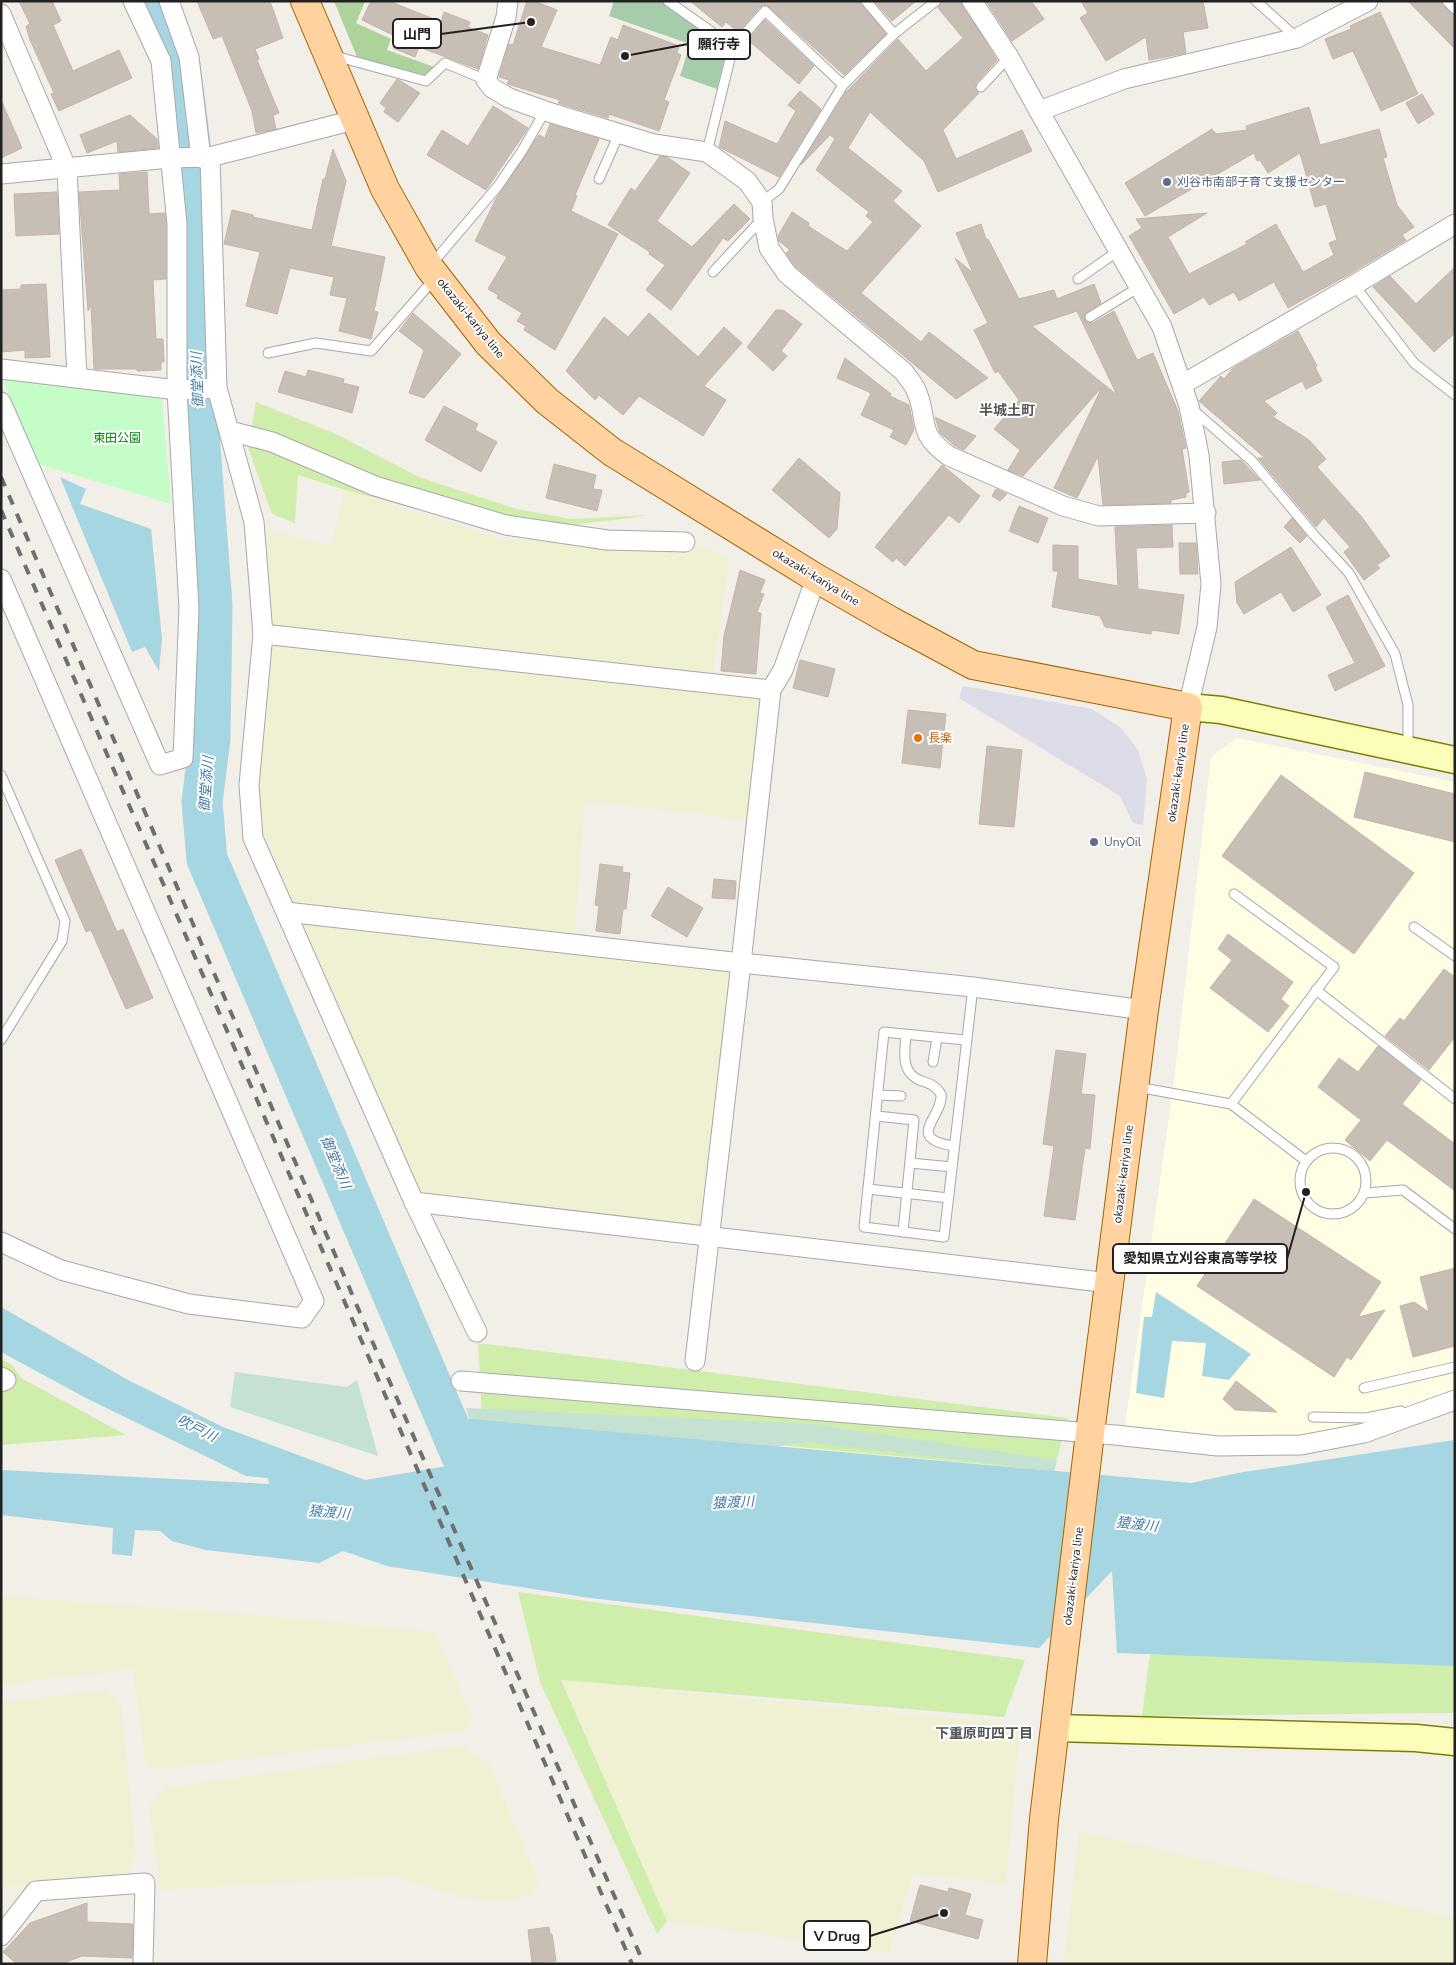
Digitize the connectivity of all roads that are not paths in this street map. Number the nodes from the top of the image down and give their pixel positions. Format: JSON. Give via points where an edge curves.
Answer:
{"nodes":[{"id":1,"x":133,"y":1,"type":"edge"},
{"id":2,"x":168,"y":1,"type":"edge"},
{"id":3,"x":305,"y":1,"type":"edge"},
{"id":4,"x":508,"y":1,"type":"edge"},
{"id":5,"x":668,"y":1,"type":"edge"},
{"id":6,"x":866,"y":1,"type":"edge"},
{"id":7,"x":936,"y":1,"type":"edge"},
{"id":8,"x":972,"y":1,"type":"edge"},
{"id":9,"x":1256,"y":1,"type":"edge"},
{"id":10,"x":1368,"y":1,"type":"edge"},
{"id":11,"x":1446,"y":1,"type":"edge"},
{"id":12,"x":1455,"y":9,"type":"edge"},
{"id":13,"x":1,"y":14,"type":"edge"},
{"id":14,"x":894,"y":34,"type":"junction"},
{"id":15,"x":1297,"y":38,"type":"junction"},
{"id":16,"x":733,"y":47,"type":"junction"},
{"id":17,"x":326,"y":54,"type":"junction"},
{"id":18,"x":1009,"y":57,"type":"junction"},
{"id":19,"x":486,"y":80,"type":"junction"},
{"id":20,"x":843,"y":85,"type":"junction"},
{"id":21,"x":981,"y":87,"type":"dead end"},
{"id":22,"x":545,"y":111,"type":"junction"},
{"id":23,"x":1038,"y":111,"type":"junction"},
{"id":24,"x":354,"y":120,"type":"junction"},
{"id":25,"x":619,"y":134,"type":"junction"},
{"id":26,"x":706,"y":152,"type":"junction"},
{"id":27,"x":205,"y":157,"type":"junction"},
{"id":28,"x":170,"y":158,"type":"junction"},
{"id":29,"x":67,"y":169,"type":"junction"},
{"id":30,"x":1,"y":174,"type":"edge"},
{"id":31,"x":599,"y":179,"type":"dead end"},
{"id":32,"x":763,"y":210,"type":"junction"},
{"id":33,"x":1455,"y":224,"type":"edge"},
{"id":34,"x":1118,"y":252,"type":"junction"},
{"id":35,"x":433,"y":271,"type":"junction"},
{"id":36,"x":713,"y":272,"type":"dead end"},
{"id":37,"x":1078,"y":279,"type":"dead end"},
{"id":38,"x":1354,"y":285,"type":"junction"},
{"id":39,"x":1141,"y":286,"type":"junction"},
{"id":40,"x":1090,"y":317,"type":"dead end"},
{"id":41,"x":268,"y":352,"type":"dead end"},
{"id":42,"x":1,"y":369,"type":"edge"},
{"id":43,"x":77,"y":378,"type":"junction"},
{"id":44,"x":1183,"y":384,"type":"junction"},
{"id":45,"x":217,"y":388,"type":"junction"},
{"id":46,"x":177,"y":390,"type":"junction"},
{"id":47,"x":1455,"y":395,"type":"edge"},
{"id":48,"x":1,"y":402,"type":"edge"},
{"id":49,"x":1189,"y":406,"type":"junction"},
{"id":50,"x":230,"y":431,"type":"junction"},
{"id":51,"x":1206,"y":513,"type":"junction"},
{"id":52,"x":685,"y":542,"type":"dead end"},
{"id":53,"x":816,"y":578,"type":"junction"},
{"id":54,"x":1,"y":579,"type":"edge"},
{"id":55,"x":263,"y":634,"type":"junction"},
{"id":56,"x":771,"y":690,"type":"junction"},
{"id":57,"x":1188,"y":707,"type":"junction"},
{"id":58,"x":1408,"y":751,"type":"junction"},
{"id":59,"x":1455,"y":760,"type":"edge"},
{"id":60,"x":1,"y":775,"type":"edge"},
{"id":61,"x":1234,"y":894,"type":"dead end"},
{"id":62,"x":286,"y":912,"type":"junction"},
{"id":63,"x":1414,"y":926,"type":"dead end"},
{"id":64,"x":1455,"y":956,"type":"edge"},
{"id":65,"x":742,"y":963,"type":"junction"},
{"id":66,"x":972,"y":987,"type":"junction"},
{"id":67,"x":1316,"y":990,"type":"junction"},
{"id":68,"x":1144,"y":1010,"type":"junction"},
{"id":69,"x":906,"y":1034,"type":"junction"},
{"id":70,"x":937,"y":1038,"type":"junction"},
{"id":71,"x":1,"y":1040,"type":"edge"},
{"id":72,"x":965,"y":1040,"type":"junction"},
{"id":73,"x":934,"y":1062,"type":"dead end"},
{"id":74,"x":1134,"y":1086,"type":"junction"},
{"id":75,"x":878,"y":1095,"type":"junction"},
{"id":76,"x":901,"y":1096,"type":"dead end"},
{"id":77,"x":1455,"y":1099,"type":"edge"},
{"id":78,"x":1231,"y":1104,"type":"junction"},
{"id":79,"x":877,"y":1116,"type":"junction"},
{"id":80,"x":954,"y":1146,"type":"junction"},
{"id":81,"x":1306,"y":1161,"type":"junction"},
{"id":82,"x":910,"y":1162,"type":"junction"},
{"id":83,"x":952,"y":1167,"type":"junction"},
{"id":84,"x":868,"y":1189,"type":"junction"},
{"id":85,"x":907,"y":1193,"type":"junction"},
{"id":86,"x":1365,"y":1193,"type":"junction"},
{"id":87,"x":948,"y":1198,"type":"junction"},
{"id":88,"x":414,"y":1202,"type":"junction"},
{"id":89,"x":1455,"y":1229,"type":"edge"},
{"id":90,"x":903,"y":1232,"type":"junction"},
{"id":91,"x":708,"y":1236,"type":"junction"},
{"id":92,"x":1,"y":1242,"type":"edge"},
{"id":93,"x":1110,"y":1283,"type":"junction"},
{"id":94,"x":477,"y":1332,"type":"dead end"},
{"id":95,"x":695,"y":1361,"type":"dead end"},
{"id":96,"x":1455,"y":1367,"type":"edge"},
{"id":97,"x":1,"y":1377,"type":"edge"},
{"id":98,"x":461,"y":1380,"type":"dead end"},
{"id":99,"x":1,"y":1382,"type":"edge"},
{"id":100,"x":1364,"y":1388,"type":"dead end"},
{"id":101,"x":1452,"y":1401,"type":"edge"},
{"id":102,"x":1313,"y":1417,"type":"dead end"},
{"id":103,"x":1090,"y":1433,"type":"junction"},
{"id":104,"x":1056,"y":1728,"type":"junction"},
{"id":105,"x":1455,"y":1742,"type":"edge"},
{"id":106,"x":1,"y":1936,"type":"edge"},
{"id":107,"x":143,"y":1964,"type":"edge"},
{"id":108,"x":1032,"y":1964,"type":"edge"}],
"edges":[{"from":1,"to":28,"type":"street","via":[[160,61]]},
{"from":2,"to":27,"type":"street","via":[[189,57]]},
{"from":3,"to":17,"type":"main road","name":"okazaki-kariya line"},
{"from":4,"to":19,"type":"street"},
{"from":5,"to":16,"type":"lane"},
{"from":6,"to":14,"type":"lane"},
{"from":7,"to":14,"type":"lane"},
{"from":8,"to":18,"type":"street"},
{"from":9,"to":15,"type":"lane"},
{"from":10,"to":15,"type":"street"},
{"from":11,"to":12,"type":"lane"},
{"from":13,"to":29,"type":"street"},
{"from":14,"to":20,"type":"lane"},
{"from":15,"to":23,"type":"street","via":[[1124,79]]},
{"from":16,"to":20,"type":"lane","via":[[765,11]]},
{"from":16,"to":26,"type":"lane"},
{"from":17,"to":19,"type":"lane","via":[[426,81],[445,63]]},
{"from":17,"to":24,"type":"main road","name":"okazaki-kariya line"},
{"from":18,"to":21,"type":"lane"},
{"from":18,"to":23,"type":"street"},
{"from":19,"to":22,"type":"street","via":[[492,88],[509,98]]},
{"from":20,"to":32,"type":"lane"},
{"from":22,"to":25,"type":"street"},
{"from":22,"to":35,"type":"lane","via":[[498,186]]},
{"from":23,"to":34,"type":"street"},
{"from":24,"to":27,"type":"street"},
{"from":24,"to":35,"type":"main road","name":"okazaki-kariya line","via":[[385,189]]},
{"from":25,"to":26,"type":"street","via":[[654,144]]},
{"from":25,"to":31,"type":"lane"},
{"from":26,"to":32,"type":"street","via":[[747,181]]},
{"from":27,"to":28,"type":"street"},
{"from":27,"to":45,"type":"street"},
{"from":28,"to":29,"type":"street"},
{"from":28,"to":46,"type":"street","via":[[177,224]]},
{"from":29,"to":30,"type":"street"},
{"from":29,"to":43,"type":"street"},
{"from":32,"to":36,"type":"lane"},
{"from":32,"to":51,"type":"street","via":[[769,248],[787,274],[904,372],[915,388],[927,436],[937,448],[1063,506],[1099,516]]},
{"from":33,"to":38,"type":"street"},
{"from":34,"to":37,"type":"lane"},
{"from":34,"to":39,"type":"street"},
{"from":35,"to":41,"type":"lane","via":[[372,350],[316,343]]},
{"from":35,"to":53,"type":"main road","name":"okazaki-kariya line","via":[[488,343],[547,401],[612,452]]},
{"from":38,"to":44,"type":"street"},
{"from":38,"to":47,"type":"lane","via":[[1414,363]]},
{"from":39,"to":40,"type":"lane"},
{"from":39,"to":44,"type":"street","via":[[1162,327]]},
{"from":42,"to":43,"type":"street"},
{"from":43,"to":46,"type":"street"},
{"from":44,"to":49,"type":"street"},
{"from":45,"to":46,"type":"street"},
{"from":45,"to":50,"type":"street"},
{"from":46,"to":48,"type":"street","via":[[189,608],[183,758],[160,765]]},
{"from":49,"to":51,"type":"street","via":[[1200,455]]},
{"from":49,"to":58,"type":"lane","via":[[1252,461],[1349,573],[1395,654],[1408,705]]},
{"from":50,"to":52,"type":"street","via":[[272,442],[375,486],[506,525],[607,540]]},
{"from":50,"to":55,"type":"street","via":[[254,522]]},
{"from":51,"to":57,"type":"street","via":[[1211,584],[1207,627]]},
{"from":53,"to":56,"type":"street","via":[[783,670]]},
{"from":53,"to":57,"type":"main road","name":"okazaki-kariya line","via":[[973,664]]},
{"from":54,"to":92,"type":"street","via":[[314,1300],[302,1318],[189,1304],[60,1270]]},
{"from":55,"to":56,"type":"street"},
{"from":55,"to":62,"type":"street","via":[[250,785],[253,838]]},
{"from":56,"to":65,"type":"street"},
{"from":57,"to":58,"type":"street","via":[[1220,710]]},
{"from":57,"to":68,"type":"main road","name":"okazaki-kariya line"},
{"from":58,"to":59,"type":"street"},
{"from":60,"to":71,"type":"lane","via":[[65,921],[62,941]]},
{"from":61,"to":67,"type":"lane","via":[[1334,967]]},
{"from":62,"to":65,"type":"street"},
{"from":62,"to":88,"type":"street"},
{"from":63,"to":64,"type":"lane"},
{"from":65,"to":66,"type":"street"},
{"from":65,"to":91,"type":"street"},
{"from":66,"to":68,"type":"street"},
{"from":66,"to":72,"type":"lane"},
{"from":67,"to":77,"type":"lane"},
{"from":67,"to":78,"type":"lane"},
{"from":68,"to":74,"type":"main road","name":"okazaki-kariya line"},
{"from":69,"to":70,"type":"lane"},
{"from":69,"to":75,"type":"lane","via":[[884,1032]]},
{"from":69,"to":80,"type":"lane","via":[[904,1063],[908,1071],[921,1080],[929,1081],[942,1094],[940,1109],[930,1120],[930,1134],[940,1144]]},
{"from":70,"to":72,"type":"lane"},
{"from":70,"to":73,"type":"lane"},
{"from":72,"to":80,"type":"lane"},
{"from":74,"to":78,"type":"lane"},
{"from":74,"to":93,"type":"main road","name":"okazaki-kariya line"},
{"from":75,"to":76,"type":"lane"},
{"from":75,"to":79,"type":"lane"},
{"from":78,"to":81,"type":"lane"},
{"from":79,"to":82,"type":"lane","via":[[914,1120]]},
{"from":79,"to":84,"type":"lane"},
{"from":80,"to":83,"type":"lane"},
{"from":81,"to":86,"type":"lane","via":[[1313,1154],[1331,1148],[1349,1152],[1363,1165],[1367,1184]]},
{"from":81,"to":86,"type":"lane","via":[[1300,1179],[1301,1188],[1304,1197],[1318,1211],[1345,1213],[1360,1202]]},
{"from":82,"to":83,"type":"lane"},
{"from":82,"to":85,"type":"lane"},
{"from":83,"to":87,"type":"lane"},
{"from":84,"to":85,"type":"lane"},
{"from":84,"to":90,"type":"lane","via":[[864,1227]]},
{"from":85,"to":87,"type":"lane"},
{"from":85,"to":90,"type":"lane"},
{"from":86,"to":89,"type":"lane","via":[[1403,1190]]},
{"from":87,"to":90,"type":"lane","via":[[944,1237]]},
{"from":88,"to":91,"type":"street"},
{"from":88,"to":94,"type":"street"},
{"from":91,"to":93,"type":"street"},
{"from":91,"to":95,"type":"street"},
{"from":93,"to":103,"type":"main road","name":"okazaki-kariya line"},
{"from":96,"to":100,"type":"lane"},
{"from":97,"to":99,"type":"street","via":[[6,1380]]},
{"from":98,"to":103,"type":"street"},
{"from":101,"to":102,"type":"lane","via":[[1366,1418]]},
{"from":101,"to":103,"type":"street","via":[[1364,1433],[1301,1445],[1218,1446]]},
{"from":103,"to":104,"type":"main road","name":"okazaki-kariya line"},
{"from":104,"to":105,"type":"street","via":[[1416,1738]]},
{"from":104,"to":108,"type":"main road","name":"okazaki-kariya line","via":[[1044,1819]]},
{"from":106,"to":107,"type":"street","via":[[36,1891],[145,1883]]}]}
